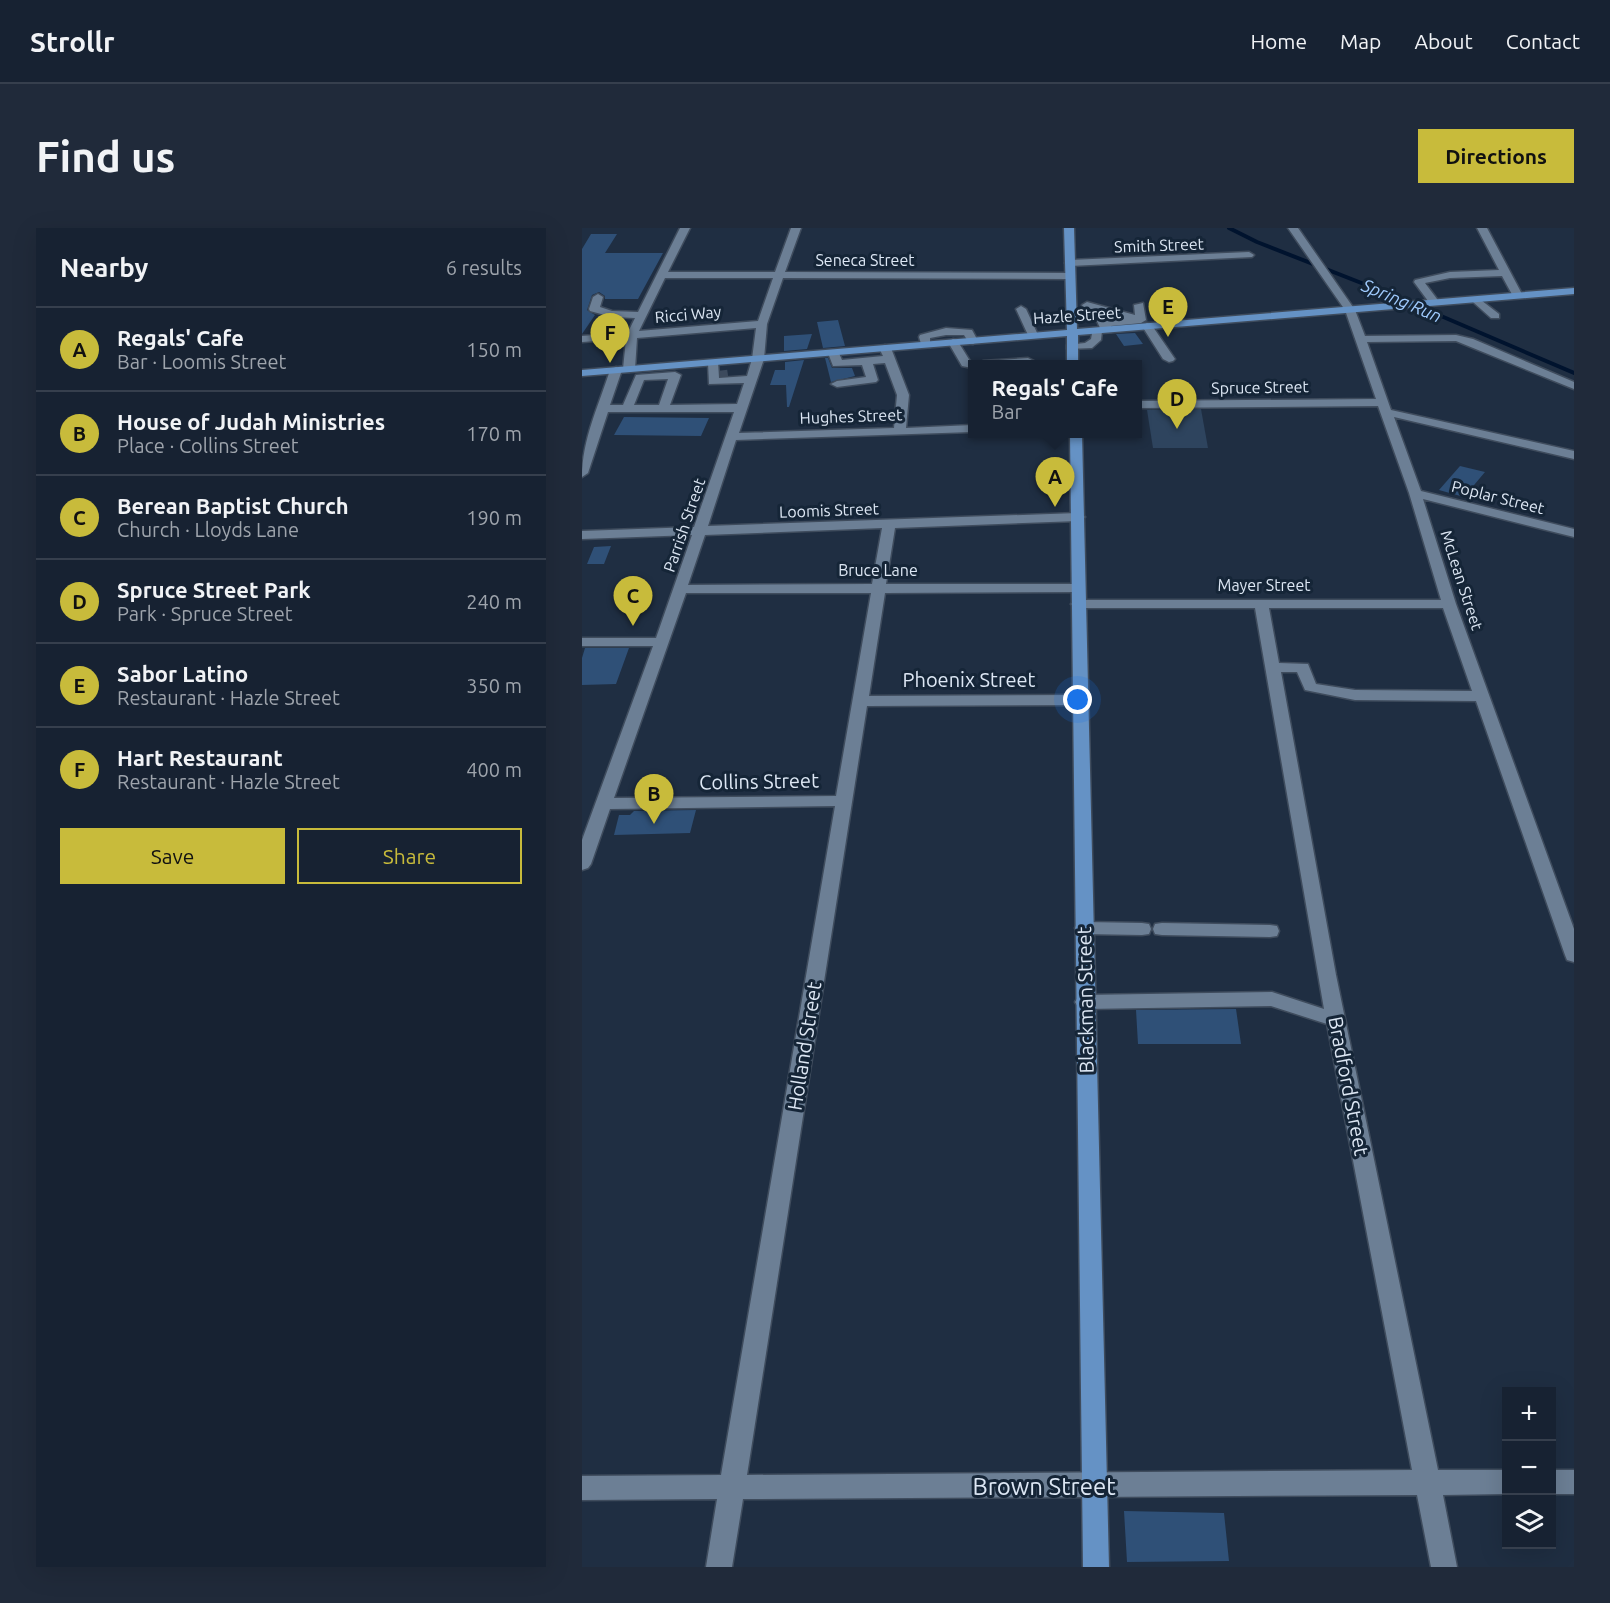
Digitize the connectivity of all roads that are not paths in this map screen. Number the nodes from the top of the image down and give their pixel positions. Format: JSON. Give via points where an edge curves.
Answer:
{"nodes":[{"id":1,"x":685,"y":228,"type":"edge"},
{"id":2,"x":796,"y":228,"type":"edge"},
{"id":3,"x":1069,"y":228,"type":"edge"},
{"id":4,"x":1293,"y":228,"type":"edge"},
{"id":5,"x":1482,"y":228,"type":"edge"},
{"id":6,"x":1249,"y":255,"type":"dead end"},
{"id":7,"x":1070,"y":263,"type":"junction"},
{"id":8,"x":1506,"y":273,"type":"junction"},
{"id":9,"x":660,"y":275,"type":"junction"},
{"id":10,"x":779,"y":275,"type":"junction"},
{"id":11,"x":1070,"y":276,"type":"junction"},
{"id":12,"x":1574,"y":291,"type":"edge"},
{"id":13,"x":1518,"y":296,"type":"junction"},
{"id":14,"x":598,"y":297,"type":"dead end"},
{"id":15,"x":1477,"y":300,"type":"junction"},
{"id":16,"x":1435,"y":303,"type":"junction"},
{"id":17,"x":1070,"y":305,"type":"junction"},
{"id":18,"x":1087,"y":305,"type":"junction"},
{"id":19,"x":1139,"y":305,"type":"dead end"},
{"id":20,"x":1021,"y":309,"type":"dead end"},
{"id":21,"x":1350,"y":310,"type":"junction"},
{"id":22,"x":1114,"y":312,"type":"junction"},
{"id":23,"x":642,"y":315,"type":"junction"},
{"id":24,"x":1495,"y":316,"type":"dead end"},
{"id":25,"x":1070,"y":317,"type":"junction"},
{"id":26,"x":1086,"y":318,"type":"junction"},
{"id":27,"x":762,"y":324,"type":"junction"},
{"id":28,"x":1145,"y":324,"type":"junction"},
{"id":29,"x":1102,"y":326,"type":"junction"},
{"id":30,"x":582,"y":331,"type":"edge"},
{"id":31,"x":633,"y":332,"type":"junction"},
{"id":32,"x":1070,"y":332,"type":"junction"},
{"id":33,"x":1033,"y":335,"type":"junction"},
{"id":34,"x":582,"y":339,"type":"edge"},
{"id":35,"x":1360,"y":339,"type":"junction"},
{"id":36,"x":973,"y":341,"type":"junction"},
{"id":37,"x":954,"y":342,"type":"junction"},
{"id":38,"x":926,"y":345,"type":"junction"},
{"id":39,"x":1071,"y":347,"type":"junction"},
{"id":40,"x":834,"y":353,"type":"junction"},
{"id":41,"x":887,"y":354,"type":"junction"},
{"id":42,"x":758,"y":359,"type":"junction"},
{"id":43,"x":1073,"y":360,"type":"edge"},
{"id":44,"x":1169,"y":360,"type":"dead end"},
{"id":45,"x":867,"y":361,"type":"junction"},
{"id":46,"x":968,"y":364,"type":"edge"},
{"id":47,"x":629,"y":369,"type":"junction"},
{"id":48,"x":616,"y":370,"type":"junction"},
{"id":49,"x":715,"y":372,"type":"junction"},
{"id":50,"x":582,"y":373,"type":"edge"},
{"id":51,"x":751,"y":380,"type":"junction"},
{"id":52,"x":837,"y":384,"type":"dead end"},
{"id":53,"x":1574,"y":386,"type":"edge"},
{"id":54,"x":1142,"y":405,"type":"edge"},
{"id":55,"x":1385,"y":407,"type":"junction"},
{"id":56,"x":741,"y":408,"type":"junction"},
{"id":57,"x":602,"y":409,"type":"junction"},
{"id":58,"x":627,"y":409,"type":"junction"},
{"id":59,"x":663,"y":409,"type":"junction"},
{"id":60,"x":968,"y":429,"type":"edge"},
{"id":61,"x":900,"y":430,"type":"junction"},
{"id":62,"x":731,"y":436,"type":"junction"},
{"id":63,"x":1076,"y":438,"type":"edge"},
{"id":64,"x":1574,"y":455,"type":"edge"},
{"id":65,"x":583,"y":465,"type":"edge"},
{"id":66,"x":1415,"y":493,"type":"junction"},
{"id":67,"x":1078,"y":517,"type":"junction"},
{"id":68,"x":889,"y":524,"type":"junction"},
{"id":69,"x":701,"y":530,"type":"junction"},
{"id":70,"x":1574,"y":533,"type":"edge"},
{"id":71,"x":582,"y":535,"type":"edge"},
{"id":72,"x":679,"y":589,"type":"junction"},
{"id":73,"x":877,"y":589,"type":"junction"},
{"id":74,"x":1078,"y":596,"type":"junction"},
{"id":75,"x":1261,"y":603,"type":"junction"},
{"id":76,"x":1449,"y":604,"type":"junction"},
{"id":77,"x":582,"y":642,"type":"edge"},
{"id":78,"x":662,"y":642,"type":"junction"},
{"id":79,"x":1272,"y":668,"type":"junction"},
{"id":80,"x":1482,"y":696,"type":"junction"},
{"id":81,"x":1079,"y":700,"type":"junction"},
{"id":82,"x":860,"y":701,"type":"junction"},
{"id":83,"x":844,"y":801,"type":"junction"},
{"id":84,"x":602,"y":804,"type":"junction"},
{"id":85,"x":582,"y":864,"type":"edge"},
{"id":86,"x":1083,"y":928,"type":"junction"},
{"id":87,"x":1142,"y":929,"type":"dead end"},
{"id":88,"x":1162,"y":929,"type":"dead end"},
{"id":89,"x":1270,"y":931,"type":"dead end"},
{"id":90,"x":1574,"y":955,"type":"edge"},
{"id":91,"x":1085,"y":1002,"type":"junction"},
{"id":92,"x":1336,"y":1020,"type":"junction"},
{"id":93,"x":1428,"y":1482,"type":"junction"},
{"id":94,"x":1502,"y":1482,"type":"edge"},
{"id":95,"x":1556,"y":1482,"type":"edge"},
{"id":96,"x":1574,"y":1482,"type":"edge"},
{"id":97,"x":732,"y":1486,"type":"junction"},
{"id":98,"x":1094,"y":1486,"type":"junction"},
{"id":99,"x":582,"y":1488,"type":"edge"},
{"id":100,"x":719,"y":1567,"type":"edge"},
{"id":101,"x":1096,"y":1567,"type":"edge"},
{"id":102,"x":1444,"y":1567,"type":"edge"}],
"edges":[{"from":1,"to":9,"type":"street"},
{"from":2,"to":10,"type":"street","name":"Parrish Street"},
{"from":3,"to":7,"type":"main road"},
{"from":4,"to":21,"type":"street","name":"McLean Street"},
{"from":5,"to":8,"type":"street"},
{"from":6,"to":7,"type":"street","name":"Smith Street"},
{"from":7,"to":11,"type":"main road"},
{"from":8,"to":13,"type":"street"},
{"from":8,"to":16,"type":"street","via":[[1419,282]]},
{"from":9,"to":10,"type":"street","name":"Seneca Street"},
{"from":9,"to":23,"type":"street"},
{"from":10,"to":11,"type":"street","name":"Seneca Street"},
{"from":10,"to":27,"type":"street","name":"Parrish Street"},
{"from":11,"to":17,"type":"main road"},
{"from":12,"to":13,"type":"main road","name":"Hazle Street"},
{"from":13,"to":15,"type":"main road","name":"Hazle Street"},
{"from":14,"to":23,"type":"street","via":[[594,309]]},
{"from":15,"to":16,"type":"main road","name":"Hazle Street"},
{"from":15,"to":24,"type":"street"},
{"from":16,"to":21,"type":"main road","name":"Hazle Street"},
{"from":17,"to":18,"type":"street"},
{"from":17,"to":25,"type":"main road"},
{"from":18,"to":22,"type":"street"},
{"from":18,"to":26,"type":"street"},
{"from":19,"to":28,"type":"street"},
{"from":20,"to":33,"type":"street"},
{"from":21,"to":28,"type":"main road","name":"Hazle Street"},
{"from":21,"to":35,"type":"street","name":"McLean Street"},
{"from":22,"to":28,"type":"street"},
{"from":22,"to":29,"type":"street"},
{"from":23,"to":31,"type":"street"},
{"from":25,"to":26,"type":"street"},
{"from":25,"to":32,"type":"main road"},
{"from":26,"to":29,"type":"street"},
{"from":27,"to":31,"type":"street","name":"Ricci Way"},
{"from":27,"to":42,"type":"street","name":"Parrish Street"},
{"from":28,"to":29,"type":"main road","name":"Hazle Street"},
{"from":28,"to":44,"type":"street"},
{"from":29,"to":32,"type":"main road","name":"Hazle Street"},
{"from":29,"to":39,"type":"street","via":[[1096,340],[1088,346]]},
{"from":30,"to":31,"type":"street"},
{"from":31,"to":34,"type":"street","name":"Ricci Way"},
{"from":31,"to":47,"type":"street"},
{"from":32,"to":33,"type":"main road","name":"Hazle Street"},
{"from":32,"to":39,"type":"main road"},
{"from":33,"to":36,"type":"main road","name":"Hazle Street"},
{"from":35,"to":53,"type":"street","via":[[1456,338]]},
{"from":35,"to":55,"type":"street","name":"McLean Street"},
{"from":36,"to":37,"type":"main road","name":"Hazle Street"},
{"from":36,"to":38,"type":"street","via":[[968,332],[957,331],[928,335],[924,337]]},
{"from":37,"to":38,"type":"main road","name":"Hazle Street"},
{"from":37,"to":46,"type":"street"},
{"from":38,"to":41,"type":"main road","name":"Hazle Street"},
{"from":39,"to":43,"type":"main road"},
{"from":40,"to":41,"type":"main road","name":"Hazle Street"},
{"from":40,"to":42,"type":"main road","name":"Hazle Street"},
{"from":40,"to":45,"type":"street","via":[[837,364]]},
{"from":41,"to":45,"type":"street"},
{"from":41,"to":61,"type":"street","via":[[903,395]]},
{"from":42,"to":49,"type":"main road","name":"Hazle Street"},
{"from":42,"to":51,"type":"street","name":"Parrish Street"},
{"from":45,"to":52,"type":"street","via":[[872,380]]},
{"from":47,"to":48,"type":"main road","name":"Hazle Street"},
{"from":47,"to":49,"type":"main road","name":"Hazle Street"},
{"from":48,"to":50,"type":"main road","name":"Hazle Street"},
{"from":48,"to":57,"type":"street"},
{"from":49,"to":51,"type":"street","via":[[713,382],[733,375]]},
{"from":51,"to":56,"type":"street","name":"Parrish Street"},
{"from":54,"to":55,"type":"street","name":"Spruce Street"},
{"from":55,"to":64,"type":"street","name":"Spruce Street"},
{"from":55,"to":66,"type":"street","name":"McLean Street"},
{"from":56,"to":59,"type":"street"},
{"from":56,"to":62,"type":"street","name":"Parrish Street"},
{"from":57,"to":58,"type":"street"},
{"from":57,"to":65,"type":"street"},
{"from":58,"to":59,"type":"street"},
{"from":58,"to":59,"type":"street","via":[[640,378],[675,375]]},
{"from":60,"to":61,"type":"street","name":"Hughes Street"},
{"from":61,"to":62,"type":"street","name":"Hughes Street"},
{"from":62,"to":69,"type":"street","name":"Parrish Street"},
{"from":63,"to":67,"type":"main road","name":"Blackman Street"},
{"from":66,"to":70,"type":"street","name":"Poplar Street"},
{"from":66,"to":76,"type":"street","name":"McLean Street"},
{"from":67,"to":68,"type":"street","name":"Loomis Street"},
{"from":67,"to":74,"type":"main road","name":"Blackman Street"},
{"from":68,"to":69,"type":"street","name":"Loomis Street"},
{"from":68,"to":73,"type":"street","name":"Holland Street"},
{"from":69,"to":71,"type":"street","name":"Loomis Street"},
{"from":69,"to":72,"type":"street","name":"Parrish Street"},
{"from":72,"to":73,"type":"street","name":"Bruce Lane"},
{"from":72,"to":78,"type":"street","name":"Parrish Street"},
{"from":73,"to":74,"type":"street","name":"Bruce Lane"},
{"from":73,"to":82,"type":"street","name":"Holland Street"},
{"from":74,"to":75,"type":"street","name":"Mayer Street"},
{"from":74,"to":81,"type":"main road","name":"Blackman Street"},
{"from":75,"to":76,"type":"street","name":"Mayer Street"},
{"from":75,"to":79,"type":"street","name":"Bradford Street"},
{"from":76,"to":80,"type":"street","name":"McLean Street"},
{"from":77,"to":78,"type":"street"},
{"from":78,"to":84,"type":"street","name":"Parrish Street"},
{"from":79,"to":80,"type":"street","via":[[1303,667],[1310,687],[1355,694]]},
{"from":79,"to":92,"type":"street","name":"Bradford Street"},
{"from":80,"to":90,"type":"street","name":"McLean Street"},
{"from":81,"to":82,"type":"street","name":"Phoenix Street"},
{"from":81,"to":86,"type":"main road","name":"Blackman Street"},
{"from":82,"to":83,"type":"street","name":"Holland Street"},
{"from":83,"to":84,"type":"street","name":"Collins Street"},
{"from":83,"to":97,"type":"street","name":"Holland Street"},
{"from":84,"to":85,"type":"street","name":"Parrish Street"},
{"from":86,"to":87,"type":"street"},
{"from":86,"to":91,"type":"main road","name":"Blackman Street"},
{"from":88,"to":89,"type":"street"},
{"from":91,"to":92,"type":"street","via":[[1272,999]]},
{"from":91,"to":98,"type":"main road","name":"Blackman Street"},
{"from":92,"to":93,"type":"street","name":"Bradford Street"},
{"from":93,"to":94,"type":"street","name":"Brown Street"},
{"from":93,"to":98,"type":"street","name":"Brown Street"},
{"from":93,"to":102,"type":"street","name":"Bradford Street"},
{"from":95,"to":96,"type":"street"},
{"from":97,"to":98,"type":"street","name":"Brown Street"},
{"from":97,"to":99,"type":"street","name":"Brown Street"},
{"from":97,"to":100,"type":"street","name":"Holland Street"},
{"from":98,"to":101,"type":"main road","name":"Blackman Street"}]}
